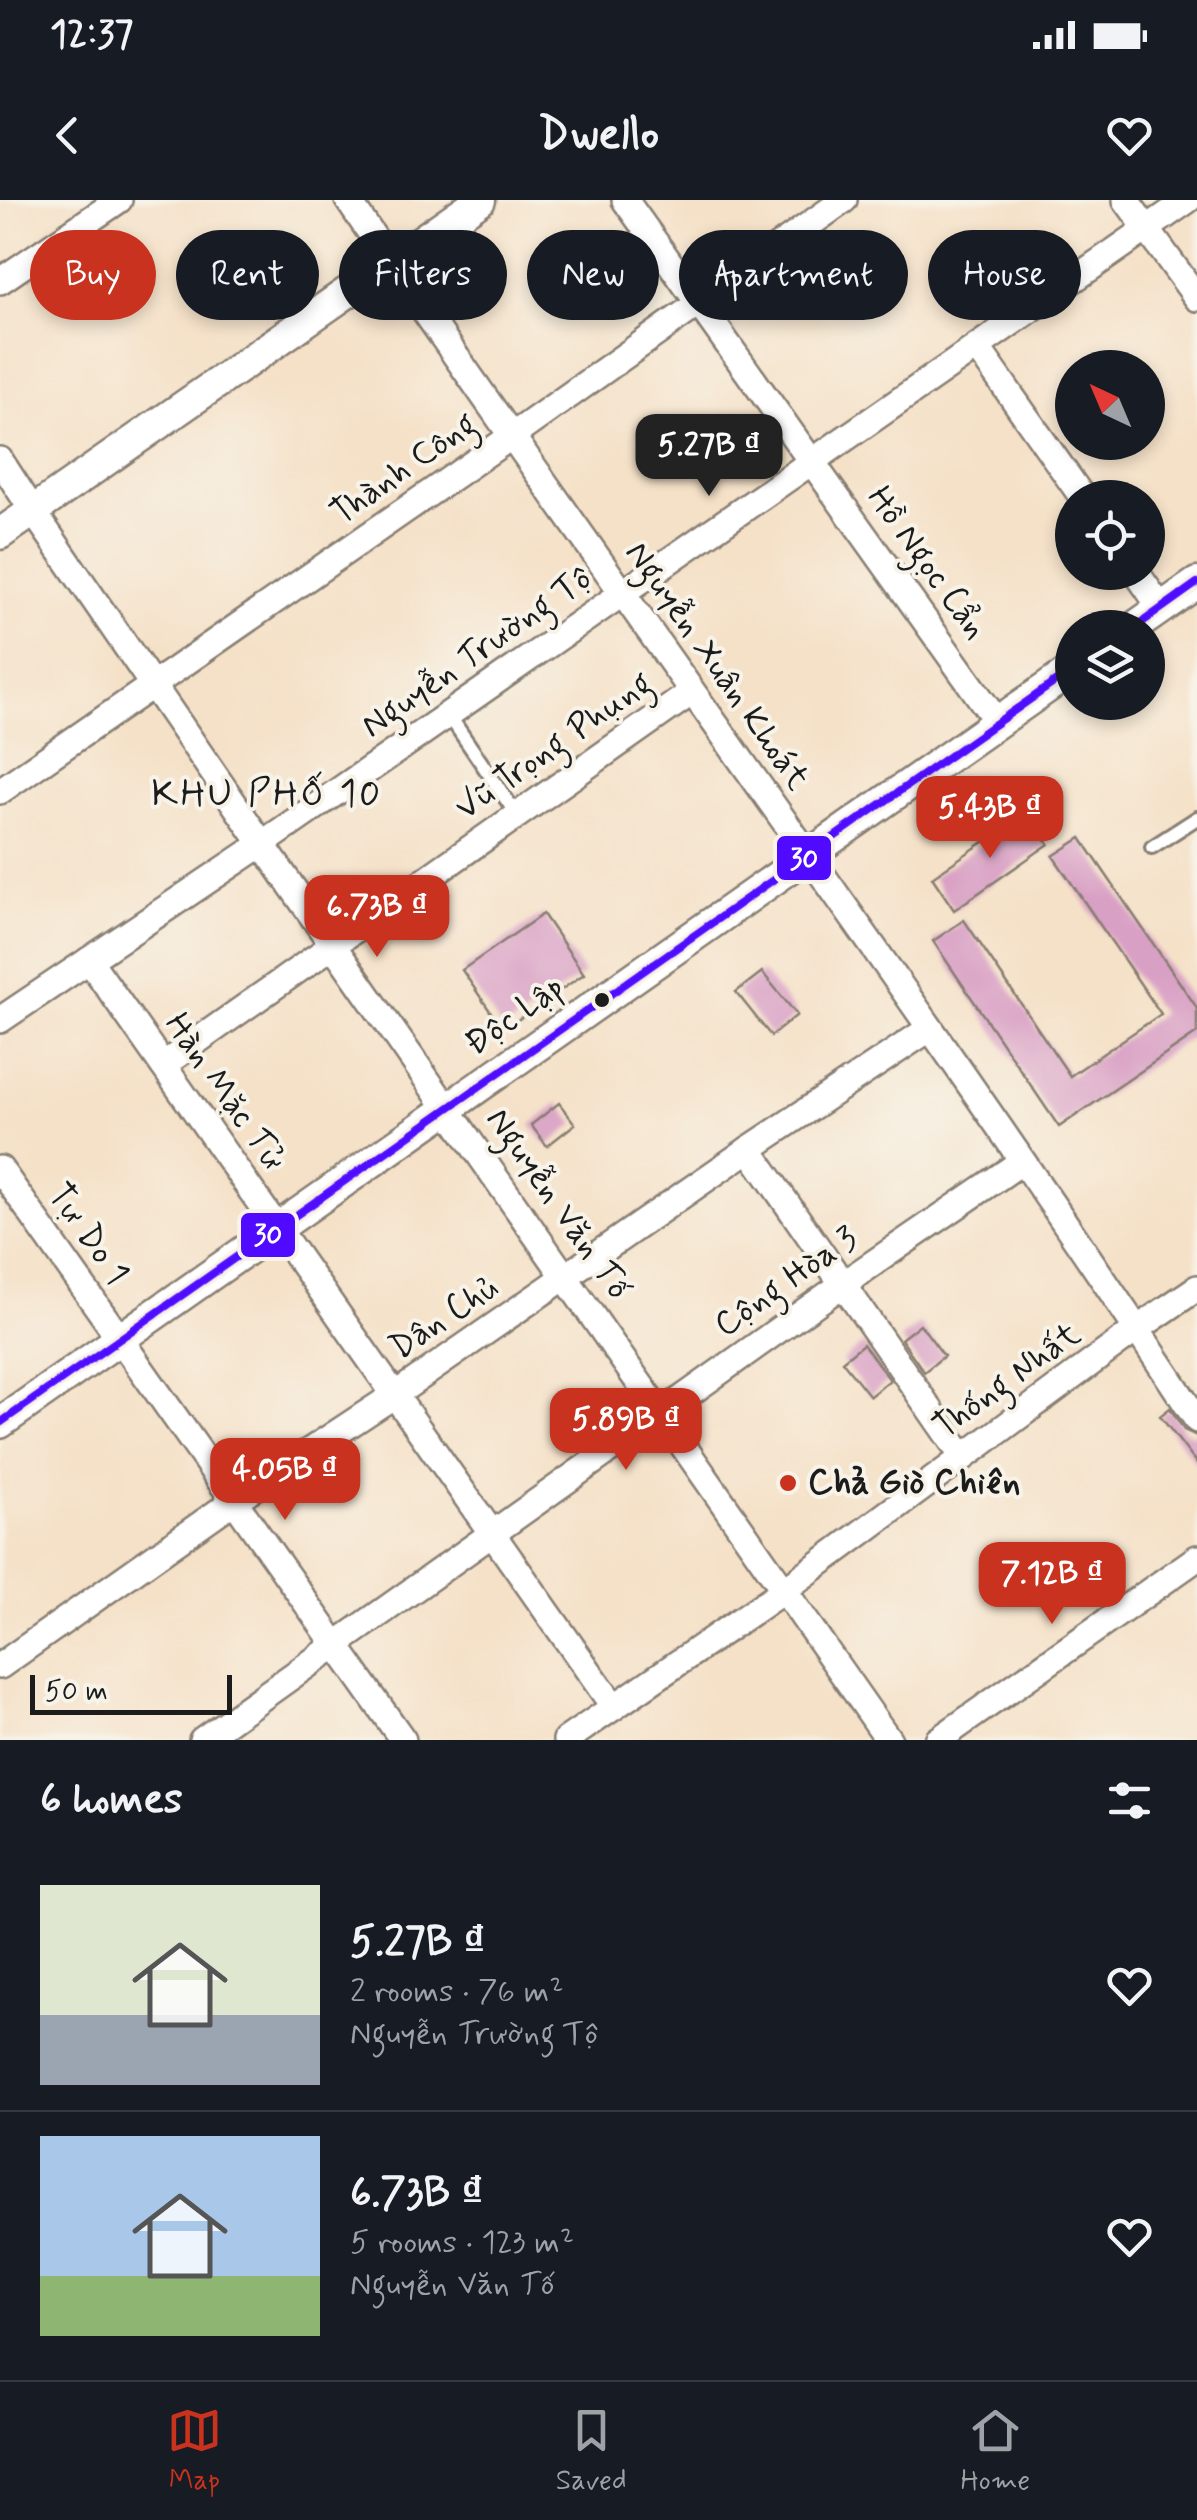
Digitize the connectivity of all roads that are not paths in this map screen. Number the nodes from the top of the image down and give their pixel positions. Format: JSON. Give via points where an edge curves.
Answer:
{"nodes":[{"id":1,"x":120,"y":200,"type":"edge"},
{"id":2,"x":348,"y":200,"type":"edge"},
{"id":3,"x":480,"y":200,"type":"edge"},
{"id":4,"x":625,"y":200,"type":"edge"},
{"id":5,"x":844,"y":200,"type":"edge"},
{"id":6,"x":1126,"y":200,"type":"edge"},
{"id":7,"x":1188,"y":200,"type":"edge"},
{"id":8,"x":1147,"y":228,"type":"junction"},
{"id":9,"x":368,"y":230,"type":"edge"},
{"id":10,"x":436,"y":230,"type":"edge"},
{"id":11,"x":802,"y":230,"type":"edge"},
{"id":12,"x":679,"y":277,"type":"edge"},
{"id":13,"x":0,"y":281,"type":"edge"},
{"id":14,"x":339,"y":298,"type":"edge"},
{"id":15,"x":1197,"y":298,"type":"edge"},
{"id":16,"x":679,"y":317,"type":"edge"},
{"id":17,"x":431,"y":320,"type":"edge"},
{"id":18,"x":709,"y":320,"type":"edge"},
{"id":19,"x":977,"y":346,"type":"junction"},
{"id":20,"x":512,"y":436,"type":"junction"},
{"id":21,"x":0,"y":460,"type":"edge"},
{"id":22,"x":811,"y":462,"type":"junction"},
{"id":23,"x":1070,"y":480,"type":"edge"},
{"id":24,"x":33,"y":511,"type":"junction"},
{"id":25,"x":0,"y":534,"type":"edge"},
{"id":26,"x":1197,"y":583,"type":"edge"},
{"id":27,"x":1148,"y":590,"type":"edge"},
{"id":28,"x":622,"y":593,"type":"junction"},
{"id":29,"x":1161,"y":608,"type":"junction"},
{"id":30,"x":1158,"y":610,"type":"edge"},
{"id":31,"x":1055,"y":682,"type":"edge"},
{"id":32,"x":152,"y":685,"type":"junction"},
{"id":33,"x":692,"y":692,"type":"junction"},
{"id":34,"x":448,"y":714,"type":"junction"},
{"id":35,"x":998,"y":722,"type":"junction"},
{"id":36,"x":0,"y":791,"type":"edge"},
{"id":37,"x":517,"y":816,"type":"junction"},
{"id":38,"x":1197,"y":818,"type":"edge"},
{"id":39,"x":262,"y":844,"type":"junction"},
{"id":40,"x":1152,"y":847,"type":"dead end"},
{"id":41,"x":808,"y":856,"type":"junction"},
{"id":42,"x":333,"y":945,"type":"junction"},
{"id":43,"x":89,"y":960,"type":"junction"},
{"id":44,"x":0,"y":1020,"type":"edge"},
{"id":45,"x":929,"y":1029,"type":"junction"},
{"id":46,"x":163,"y":1065,"type":"junction"},
{"id":47,"x":448,"y":1108,"type":"junction"},
{"id":48,"x":749,"y":1149,"type":"junction"},
{"id":49,"x":1021,"y":1162,"type":"junction"},
{"id":50,"x":0,"y":1169,"type":"edge"},
{"id":51,"x":278,"y":1227,"type":"junction"},
{"id":52,"x":566,"y":1277,"type":"junction"},
{"id":53,"x":843,"y":1284,"type":"junction"},
{"id":54,"x":1197,"y":1288,"type":"edge"},
{"id":55,"x":1137,"y":1329,"type":"junction"},
{"id":56,"x":120,"y":1339,"type":"junction"},
{"id":57,"x":396,"y":1394,"type":"junction"},
{"id":58,"x":662,"y":1414,"type":"junction"},
{"id":59,"x":1197,"y":1420,"type":"edge"},
{"id":60,"x":0,"y":1423,"type":"edge"},
{"id":61,"x":964,"y":1457,"type":"junction"},
{"id":62,"x":235,"y":1500,"type":"junction"},
{"id":63,"x":493,"y":1533,"type":"junction"},
{"id":64,"x":1197,"y":1558,"type":"edge"},
{"id":65,"x":784,"y":1590,"type":"junction"},
{"id":66,"x":336,"y":1646,"type":"junction"},
{"id":67,"x":0,"y":1666,"type":"edge"},
{"id":68,"x":614,"y":1707,"type":"junction"},
{"id":69,"x":202,"y":1740,"type":"edge"},
{"id":70,"x":403,"y":1740,"type":"edge"},
{"id":71,"x":566,"y":1740,"type":"edge"},
{"id":72,"x":889,"y":1740,"type":"edge"},
{"id":73,"x":938,"y":1740,"type":"edge"}],
"edges":[{"from":1,"to":13,"type":"street"},
{"from":2,"to":9,"type":"street","name":"Nguyễn Xuân Khoát"},
{"from":3,"to":10,"type":"street"},
{"from":4,"to":12,"type":"street","name":"Hồ Ngọc Cẩn"},
{"from":5,"to":11,"type":"street","name":"Thành Công"},
{"from":6,"to":8,"type":"street"},
{"from":7,"to":8,"type":"street","name":"Nguyễn Trường Tộ"},
{"from":8,"to":15,"type":"street"},
{"from":8,"to":19,"type":"street","name":"Nguyễn Trường Tộ"},
{"from":14,"to":24,"type":"street"},
{"from":16,"to":20,"type":"street","name":"Thành Công"},
{"from":17,"to":20,"type":"street","name":"Nguyễn Xuân Khoát"},
{"from":18,"to":22,"type":"street","name":"Hồ Ngọc Cẩn"},
{"from":19,"to":22,"type":"street","name":"Nguyễn Trường Tộ"},
{"from":19,"to":23,"type":"street"},
{"from":20,"to":28,"type":"street","name":"Nguyễn Xuân Khoát"},
{"from":20,"to":32,"type":"street","name":"Thành Công"},
{"from":21,"to":24,"type":"street","name":"Nguyễn Văn Tố"},
{"from":22,"to":28,"type":"street","name":"Nguyễn Trường Tộ"},
{"from":22,"to":35,"type":"street","name":"Hồ Ngọc Cẩn"},
{"from":24,"to":25,"type":"street"},
{"from":24,"to":32,"type":"street","name":"Nguyễn Văn Tố"},
{"from":26,"to":29,"type":"street"},
{"from":27,"to":29,"type":"street"},
{"from":28,"to":33,"type":"street","name":"Nguyễn Xuân Khoát"},
{"from":28,"to":34,"type":"street","name":"Nguyễn Trường Tộ"},
{"from":29,"to":30,"type":"street"},
{"from":31,"to":35,"type":"street","name":"Độc Lập"},
{"from":32,"to":36,"type":"street","name":"Thành Công"},
{"from":32,"to":39,"type":"street","name":"Nguyễn Văn Tố"},
{"from":33,"to":37,"type":"street","name":"Vũ Trọng Phụng"},
{"from":33,"to":41,"type":"street","name":"Nguyễn Xuân Khoát"},
{"from":34,"to":37,"type":"lane"},
{"from":34,"to":39,"type":"street","name":"Nguyễn Trường Tộ"},
{"from":35,"to":41,"type":"street","name":"Độc Lập"},
{"from":37,"to":42,"type":"street","name":"Vũ Trọng Phụng"},
{"from":38,"to":40,"type":"lane"},
{"from":39,"to":42,"type":"street","name":"Nguyễn Văn Tố"},
{"from":39,"to":43,"type":"street","name":"Nguyễn Trường Tộ"},
{"from":41,"to":45,"type":"street","name":"Nguyễn Xuân Khoát"},
{"from":41,"to":47,"type":"street","name":"Độc Lập"},
{"from":42,"to":46,"type":"street","name":"Vũ Trọng Phụng"},
{"from":42,"to":47,"type":"street","name":"Nguyễn Văn Tố"},
{"from":43,"to":44,"type":"street","name":"Nguyễn Trường Tộ"},
{"from":43,"to":46,"type":"street","name":"Hàn Mặc Tử"},
{"from":45,"to":48,"type":"street","name":"Dân Chủ"},
{"from":45,"to":49,"type":"street","name":"Nguyễn Xuân Khoát"},
{"from":46,"to":51,"type":"street","name":"Hàn Mặc Tử"},
{"from":47,"to":51,"type":"street","name":"Độc Lập"},
{"from":47,"to":52,"type":"street","name":"Nguyễn Văn Tố"},
{"from":48,"to":52,"type":"street","name":"Dân Chủ"},
{"from":48,"to":53,"type":"street"},
{"from":49,"to":53,"type":"street","name":"Cộng Hòa 3"},
{"from":49,"to":55,"type":"street","name":"Nguyễn Xuân Khoát"},
{"from":50,"to":56,"type":"street","name":"Tự Do 1"},
{"from":51,"to":56,"type":"street","name":"Độc Lập"},
{"from":51,"to":57,"type":"street","name":"Hàn Mặc Tử"},
{"from":52,"to":57,"type":"street","name":"Dân Chủ"},
{"from":52,"to":58,"type":"street","name":"Nguyễn Văn Tố"},
{"from":53,"to":58,"type":"street","name":"Cộng Hòa 3"},
{"from":53,"to":61,"type":"street"},
{"from":54,"to":55,"type":"street","name":"Thống Nhất"},
{"from":55,"to":59,"type":"street","name":"Nguyễn Xuân Khoát"},
{"from":55,"to":61,"type":"street","name":"Thống Nhất"},
{"from":56,"to":60,"type":"street","name":"Độc Lập"},
{"from":56,"to":62,"type":"street","name":"Tự Do 1"},
{"from":57,"to":62,"type":"street","name":"Dân Chủ"},
{"from":57,"to":63,"type":"street","name":"Hàn Mặc Tử"},
{"from":58,"to":63,"type":"street","name":"Cộng Hòa 3"},
{"from":58,"to":65,"type":"street","name":"Nguyễn Văn Tố"},
{"from":61,"to":65,"type":"street","name":"Thống Nhất"},
{"from":62,"to":66,"type":"street","name":"Tự Do 1"},
{"from":62,"to":67,"type":"street","name":"Dân Chủ"},
{"from":63,"to":66,"type":"street","name":"Cộng Hòa 3"},
{"from":63,"to":68,"type":"street","name":"Hàn Mặc Tử"},
{"from":64,"to":73,"type":"street"},
{"from":65,"to":68,"type":"street","name":"Thống Nhất"},
{"from":65,"to":72,"type":"street","name":"Nguyễn Văn Tố"},
{"from":66,"to":69,"type":"street","name":"Cộng Hòa 3"},
{"from":66,"to":70,"type":"street","name":"Tự Do 1"},
{"from":68,"to":71,"type":"street","name":"Thống Nhất"}]}
